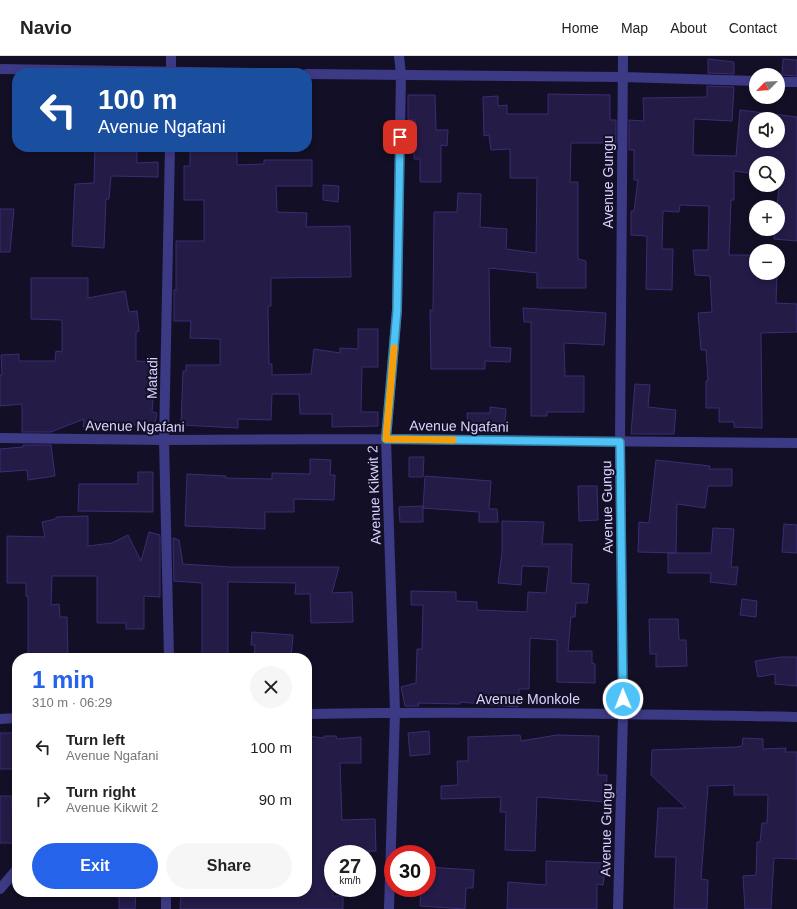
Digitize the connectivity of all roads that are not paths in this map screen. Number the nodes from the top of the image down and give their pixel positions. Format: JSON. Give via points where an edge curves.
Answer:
{"nodes":[{"id":1,"x":171,"y":56,"type":"edge"},
{"id":2,"x":399,"y":56,"type":"edge"},
{"id":3,"x":623,"y":56,"type":"edge"},
{"id":4,"x":171,"y":68,"type":"edge"},
{"id":5,"x":0,"y":69,"type":"edge"},
{"id":6,"x":12,"y":69,"type":"edge"},
{"id":7,"x":312,"y":74,"type":"edge"},
{"id":8,"x":401,"y":74,"type":"junction"},
{"id":9,"x":623,"y":77,"type":"junction"},
{"id":10,"x":749,"y":81,"type":"edge"},
{"id":11,"x":785,"y":82,"type":"edge"},
{"id":12,"x":797,"y":82,"type":"edge"},
{"id":13,"x":170,"y":152,"type":"edge"},
{"id":14,"x":0,"y":438,"type":"edge"},
{"id":15,"x":386,"y":439,"type":"junction"},
{"id":16,"x":164,"y":440,"type":"junction"},
{"id":17,"x":620,"y":442,"type":"junction"},
{"id":18,"x":797,"y":443,"type":"edge"},
{"id":19,"x":169,"y":653,"type":"edge"},
{"id":20,"x":395,"y":712,"type":"junction"},
{"id":21,"x":312,"y":714,"type":"edge"},
{"id":22,"x":623,"y":714,"type":"junction"},
{"id":23,"x":797,"y":717,"type":"edge"},
{"id":24,"x":12,"y":718,"type":"edge"},
{"id":25,"x":0,"y":719,"type":"edge"},
{"id":26,"x":12,"y":875,"type":"edge"},
{"id":27,"x":0,"y":889,"type":"edge"},
{"id":28,"x":166,"y":897,"type":"edge"},
{"id":29,"x":166,"y":909,"type":"edge"},
{"id":30,"x":389,"y":909,"type":"edge"},
{"id":31,"x":618,"y":909,"type":"edge"}],
"edges":[{"from":1,"to":4,"type":"street"},
{"from":2,"to":8,"type":"street","name":"Avenue Kikwit 2"},
{"from":3,"to":9,"type":"street","name":"Avenue Gungu"},
{"from":5,"to":6,"type":"street"},
{"from":7,"to":8,"type":"street"},
{"from":8,"to":9,"type":"street"},
{"from":8,"to":15,"type":"street","name":"Avenue Kikwit 2","via":[[397,310]]},
{"from":9,"to":10,"type":"street"},
{"from":9,"to":17,"type":"street","name":"Avenue Gungu"},
{"from":11,"to":12,"type":"street"},
{"from":13,"to":16,"type":"street","name":"Matadi"},
{"from":14,"to":16,"type":"street","name":"Avenue Ngafani"},
{"from":15,"to":16,"type":"street","name":"Avenue Ngafani"},
{"from":15,"to":17,"type":"street","name":"Avenue Ngafani"},
{"from":15,"to":20,"type":"street","name":"Avenue Kikwit 2"},
{"from":16,"to":19,"type":"street","name":"Matadi"},
{"from":17,"to":18,"type":"street","name":"Avenue Ngafani"},
{"from":17,"to":22,"type":"street","name":"Avenue Gungu"},
{"from":20,"to":21,"type":"street","name":"Avenue Monkole"},
{"from":20,"to":22,"type":"street","name":"Avenue Monkole"},
{"from":20,"to":30,"type":"street","name":"Avenue Kikwit 2"},
{"from":22,"to":23,"type":"street","name":"Avenue Monkole"},
{"from":22,"to":31,"type":"street","name":"Avenue Gungu"},
{"from":24,"to":25,"type":"street"},
{"from":26,"to":27,"type":"street"},
{"from":28,"to":29,"type":"street"}]}
